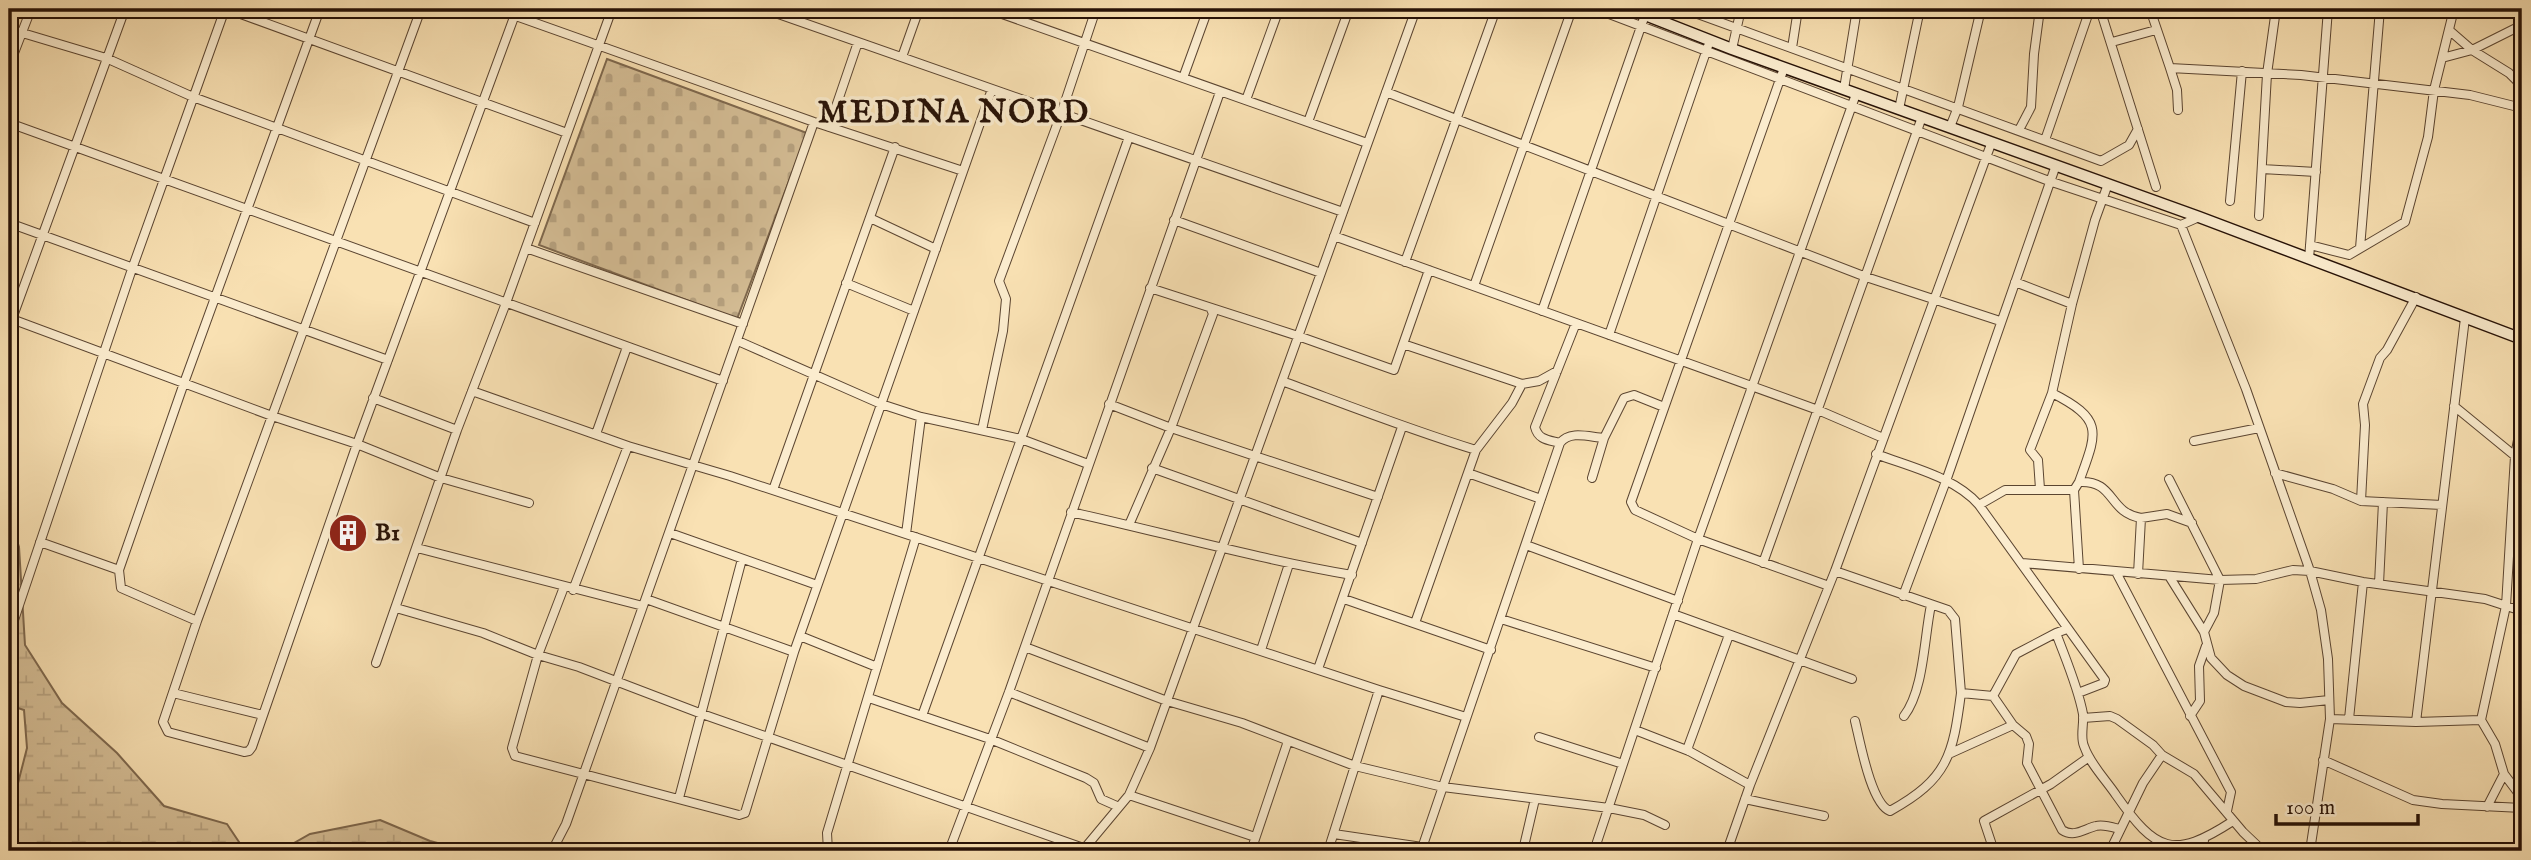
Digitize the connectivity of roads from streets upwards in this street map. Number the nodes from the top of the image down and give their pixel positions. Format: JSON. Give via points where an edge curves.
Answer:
{"nodes":[{"id":1,"x":31,"y":9,"type":"edge"},
{"id":2,"x":125,"y":9,"type":"edge"},
{"id":3,"x":226,"y":9,"type":"edge"},
{"id":4,"x":320,"y":9,"type":"edge"},
{"id":5,"x":421,"y":9,"type":"edge"},
{"id":6,"x":496,"y":9,"type":"edge"},
{"id":7,"x":612,"y":9,"type":"edge"},
{"id":8,"x":765,"y":9,"type":"edge"},
{"id":9,"x":919,"y":9,"type":"edge"},
{"id":10,"x":992,"y":9,"type":"edge"},
{"id":11,"x":1096,"y":9,"type":"edge"},
{"id":12,"x":1208,"y":9,"type":"edge"},
{"id":13,"x":1279,"y":9,"type":"edge"},
{"id":14,"x":1349,"y":9,"type":"edge"},
{"id":15,"x":1416,"y":9,"type":"edge"},
{"id":16,"x":1496,"y":9,"type":"edge"},
{"id":17,"x":1572,"y":9,"type":"edge"},
{"id":18,"x":1596,"y":9,"type":"edge"},
{"id":19,"x":1630,"y":9,"type":"edge"},
{"id":20,"x":1684,"y":9,"type":"edge"},
{"id":21,"x":1741,"y":9,"type":"edge"},
{"id":22,"x":1798,"y":9,"type":"edge"},
{"id":23,"x":1857,"y":9,"type":"edge"},
{"id":24,"x":1920,"y":9,"type":"edge"},
{"id":25,"x":1981,"y":9,"type":"edge"},
{"id":26,"x":2040,"y":9,"type":"edge"},
{"id":27,"x":2090,"y":9,"type":"edge"},
{"id":28,"x":2100,"y":9,"type":"edge"},
{"id":29,"x":2150,"y":9,"type":"edge"},
{"id":30,"x":2215,"y":9,"type":"edge"},
{"id":31,"x":2227,"y":9,"type":"edge"},
{"id":32,"x":2276,"y":9,"type":"edge"},
{"id":33,"x":2328,"y":9,"type":"edge"},
{"id":34,"x":2380,"y":9,"type":"edge"},
{"id":35,"x":2454,"y":9,"type":"edge"},
{"id":36,"x":516,"y":12,"type":"edge"},
{"id":37,"x":1643,"y":20,"type":"junction"},
{"id":38,"x":2522,"y":25,"type":"edge"},
{"id":39,"x":1738,"y":28,"type":"junction"},
{"id":40,"x":9,"y":29,"type":"edge"},
{"id":41,"x":2156,"y":30,"type":"junction"},
{"id":42,"x":2449,"y":30,"type":"junction"},
{"id":43,"x":22,"y":34,"type":"junction"},
{"id":44,"x":309,"y":39,"type":"junction"},
{"id":45,"x":858,"y":42,"type":"junction"},
{"id":46,"x":2112,"y":42,"type":"junction"},
{"id":47,"x":1084,"y":44,"type":"junction"},
{"id":48,"x":599,"y":45,"type":"junction"},
{"id":49,"x":1708,"y":45,"type":"junction"},
{"id":50,"x":1793,"y":48,"type":"junction"},
{"id":51,"x":1732,"y":49,"type":"junction"},
{"id":52,"x":2472,"y":50,"type":"junction"},
{"id":53,"x":902,"y":57,"type":"junction"},
{"id":54,"x":106,"y":58,"type":"junction"},
{"id":55,"x":2442,"y":58,"type":"junction"},
{"id":56,"x":9,"y":65,"type":"edge"},
{"id":57,"x":1848,"y":68,"type":"junction"},
{"id":58,"x":2169,"y":68,"type":"junction"},
{"id":59,"x":398,"y":71,"type":"junction"},
{"id":60,"x":2242,"y":71,"type":"junction"},
{"id":61,"x":1783,"y":73,"type":"junction"},
{"id":62,"x":2267,"y":74,"type":"junction"},
{"id":63,"x":1183,"y":78,"type":"junction"},
{"id":64,"x":2324,"y":78,"type":"junction"},
{"id":65,"x":2373,"y":84,"type":"junction"},
{"id":66,"x":2522,"y":86,"type":"edge"},
{"id":67,"x":1904,"y":88,"type":"junction"},
{"id":68,"x":992,"y":89,"type":"junction"},
{"id":69,"x":1843,"y":89,"type":"junction"},
{"id":70,"x":2434,"y":90,"type":"junction"},
{"id":71,"x":1220,"y":92,"type":"junction"},
{"id":72,"x":1385,"y":92,"type":"junction"},
{"id":73,"x":1856,"y":94,"type":"junction"},
{"id":74,"x":193,"y":97,"type":"junction"},
{"id":75,"x":1246,"y":100,"type":"junction"},
{"id":76,"x":483,"y":102,"type":"junction"},
{"id":77,"x":1852,"y":106,"type":"junction"},
{"id":78,"x":1958,"y":107,"type":"junction"},
{"id":79,"x":2522,"y":107,"type":"edge"},
{"id":80,"x":1899,"y":109,"type":"junction"},
{"id":81,"x":2178,"y":110,"type":"dead end"},
{"id":82,"x":1061,"y":114,"type":"junction"},
{"id":83,"x":1922,"y":117,"type":"junction"},
{"id":84,"x":1456,"y":120,"type":"junction"},
{"id":85,"x":814,"y":122,"type":"junction"},
{"id":86,"x":1308,"y":122,"type":"junction"},
{"id":87,"x":9,"y":124,"type":"edge"},
{"id":88,"x":277,"y":127,"type":"junction"},
{"id":89,"x":829,"y":127,"type":"junction"},
{"id":90,"x":1950,"y":127,"type":"junction"},
{"id":91,"x":1918,"y":130,"type":"junction"},
{"id":92,"x":2019,"y":130,"type":"junction"},
{"id":93,"x":2138,"y":130,"type":"junction"},
{"id":94,"x":567,"y":133,"type":"junction"},
{"id":95,"x":1129,"y":137,"type":"junction"},
{"id":96,"x":2045,"y":140,"type":"junction"},
{"id":97,"x":1367,"y":143,"type":"junction"},
{"id":98,"x":1991,"y":144,"type":"junction"},
{"id":99,"x":1523,"y":146,"type":"junction"},
{"id":100,"x":75,"y":147,"type":"junction"},
{"id":101,"x":895,"y":147,"type":"junction"},
{"id":102,"x":1985,"y":156,"type":"junction"},
{"id":103,"x":365,"y":160,"type":"junction"},
{"id":104,"x":1195,"y":160,"type":"junction"},
{"id":105,"x":2056,"y":165,"type":"junction"},
{"id":106,"x":2262,"y":169,"type":"junction"},
{"id":107,"x":963,"y":171,"type":"junction"},
{"id":108,"x":1590,"y":171,"type":"junction"},
{"id":109,"x":2316,"y":173,"type":"junction"},
{"id":110,"x":164,"y":179,"type":"junction"},
{"id":111,"x":2049,"y":181,"type":"junction"},
{"id":112,"x":2108,"y":184,"type":"junction"},
{"id":113,"x":2156,"y":187,"type":"dead end"},
{"id":114,"x":451,"y":192,"type":"junction"},
{"id":115,"x":1657,"y":197,"type":"junction"},
{"id":116,"x":2102,"y":199,"type":"junction"},
{"id":117,"x":2230,"y":201,"type":"dead end"},
{"id":118,"x":247,"y":209,"type":"junction"},
{"id":119,"x":1343,"y":212,"type":"junction"},
{"id":120,"x":2259,"y":216,"type":"dead end"},
{"id":121,"x":2199,"y":217,"type":"junction"},
{"id":122,"x":870,"y":219,"type":"junction"},
{"id":123,"x":1174,"y":220,"type":"junction"},
{"id":124,"x":9,"y":223,"type":"edge"},
{"id":125,"x":535,"y":223,"type":"junction"},
{"id":126,"x":1730,"y":223,"type":"junction"},
{"id":127,"x":2181,"y":225,"type":"junction"},
{"id":128,"x":43,"y":235,"type":"junction"},
{"id":129,"x":1334,"y":236,"type":"junction"},
{"id":130,"x":336,"y":242,"type":"junction"},
{"id":131,"x":2310,"y":245,"type":"junction"},
{"id":132,"x":526,"y":248,"type":"junction"},
{"id":133,"x":2360,"y":248,"type":"junction"},
{"id":134,"x":936,"y":249,"type":"junction"},
{"id":135,"x":1802,"y":250,"type":"junction"},
{"id":136,"x":2309,"y":259,"type":"junction"},
{"id":137,"x":1405,"y":262,"type":"junction"},
{"id":138,"x":132,"y":269,"type":"junction"},
{"id":139,"x":1429,"y":270,"type":"junction"},
{"id":140,"x":422,"y":272,"type":"junction"},
{"id":141,"x":1321,"y":273,"type":"junction"},
{"id":142,"x":1866,"y":277,"type":"junction"},
{"id":143,"x":2015,"y":282,"type":"junction"},
{"id":144,"x":846,"y":283,"type":"junction"},
{"id":145,"x":1474,"y":286,"type":"junction"},
{"id":146,"x":1150,"y":288,"type":"junction"},
{"id":147,"x":2416,"y":297,"type":"junction"},
{"id":148,"x":1935,"y":298,"type":"junction"},
{"id":149,"x":214,"y":299,"type":"junction"},
{"id":150,"x":506,"y":303,"type":"junction"},
{"id":151,"x":2072,"y":304,"type":"junction"},
{"id":152,"x":1212,"y":309,"type":"junction"},
{"id":153,"x":914,"y":311,"type":"junction"},
{"id":154,"x":1542,"y":311,"type":"junction"},
{"id":155,"x":2465,"y":318,"type":"junction"},
{"id":156,"x":11,"y":319,"type":"edge"},
{"id":157,"x":2000,"y":321,"type":"junction"},
{"id":158,"x":1576,"y":323,"type":"junction"},
{"id":159,"x":743,"y":324,"type":"junction"},
{"id":160,"x":9,"y":330,"type":"edge"},
{"id":161,"x":303,"y":331,"type":"junction"},
{"id":162,"x":1609,"y":335,"type":"junction"},
{"id":163,"x":1298,"y":336,"type":"junction"},
{"id":164,"x":2522,"y":339,"type":"edge"},
{"id":165,"x":738,"y":341,"type":"junction"},
{"id":166,"x":1403,"y":344,"type":"junction"},
{"id":167,"x":627,"y":347,"type":"junction"},
{"id":168,"x":105,"y":354,"type":"junction"},
{"id":169,"x":388,"y":360,"type":"junction"},
{"id":170,"x":1682,"y":361,"type":"junction"},
{"id":171,"x":1558,"y":371,"type":"junction"},
{"id":172,"x":812,"y":374,"type":"junction"},
{"id":173,"x":723,"y":381,"type":"junction"},
{"id":174,"x":1282,"y":381,"type":"junction"},
{"id":175,"x":184,"y":383,"type":"junction"},
{"id":176,"x":1522,"y":384,"type":"junction"},
{"id":177,"x":1753,"y":386,"type":"junction"},
{"id":178,"x":472,"y":391,"type":"junction"},
{"id":179,"x":2052,"y":393,"type":"junction"},
{"id":180,"x":373,"y":398,"type":"junction"},
{"id":181,"x":881,"y":404,"type":"junction"},
{"id":182,"x":1110,"y":404,"type":"junction"},
{"id":183,"x":2454,"y":406,"type":"junction"},
{"id":184,"x":1664,"y":407,"type":"junction"},
{"id":185,"x":1818,"y":410,"type":"junction"},
{"id":186,"x":272,"y":416,"type":"junction"},
{"id":187,"x":921,"y":417,"type":"junction"},
{"id":188,"x":2522,"y":419,"type":"edge"},
{"id":189,"x":1402,"y":427,"type":"junction"},
{"id":190,"x":1171,"y":428,"type":"junction"},
{"id":191,"x":2259,"y":428,"type":"junction"},
{"id":192,"x":457,"y":430,"type":"junction"},
{"id":193,"x":982,"y":430,"type":"junction"},
{"id":194,"x":596,"y":434,"type":"junction"},
{"id":195,"x":1604,"y":438,"type":"junction"},
{"id":196,"x":1883,"y":438,"type":"junction"},
{"id":197,"x":1021,"y":439,"type":"junction"},
{"id":198,"x":2194,"y":441,"type":"dead end"},
{"id":199,"x":1560,"y":443,"type":"junction"},
{"id":200,"x":357,"y":444,"type":"junction"},
{"id":201,"x":628,"y":446,"type":"junction"},
{"id":202,"x":1476,"y":450,"type":"junction"},
{"id":203,"x":1876,"y":454,"type":"junction"},
{"id":204,"x":1255,"y":455,"type":"junction"},
{"id":205,"x":2515,"y":456,"type":"junction"},
{"id":206,"x":1088,"y":464,"type":"junction"},
{"id":207,"x":693,"y":465,"type":"junction"},
{"id":208,"x":1152,"y":468,"type":"junction"},
{"id":209,"x":1468,"y":473,"type":"junction"},
{"id":210,"x":2275,"y":473,"type":"junction"},
{"id":211,"x":441,"y":478,"type":"junction"},
{"id":212,"x":1591,"y":478,"type":"dead end"},
{"id":213,"x":2169,"y":479,"type":"dead end"},
{"id":214,"x":1946,"y":481,"type":"junction"},
{"id":215,"x":2076,"y":486,"type":"junction"},
{"id":216,"x":2040,"y":489,"type":"junction"},
{"id":217,"x":772,"y":491,"type":"junction"},
{"id":218,"x":1378,"y":497,"type":"junction"},
{"id":219,"x":1239,"y":499,"type":"junction"},
{"id":220,"x":1541,"y":499,"type":"junction"},
{"id":221,"x":2361,"y":501,"type":"junction"},
{"id":222,"x":2384,"y":502,"type":"junction"},
{"id":223,"x":528,"y":503,"type":"dead end"},
{"id":224,"x":1979,"y":505,"type":"junction"},
{"id":225,"x":2442,"y":505,"type":"junction"},
{"id":226,"x":1071,"y":512,"type":"junction"},
{"id":227,"x":843,"y":513,"type":"junction"},
{"id":228,"x":2141,"y":518,"type":"junction"},
{"id":229,"x":2192,"y":523,"type":"junction"},
{"id":230,"x":1129,"y":525,"type":"junction"},
{"id":231,"x":670,"y":533,"type":"junction"},
{"id":232,"x":906,"y":534,"type":"junction"},
{"id":233,"x":916,"y":537,"type":"junction"},
{"id":234,"x":1698,"y":539,"type":"junction"},
{"id":235,"x":40,"y":542,"type":"junction"},
{"id":236,"x":1362,"y":543,"type":"junction"},
{"id":237,"x":1526,"y":545,"type":"junction"},
{"id":238,"x":417,"y":548,"type":"junction"},
{"id":239,"x":1222,"y":548,"type":"junction"},
{"id":240,"x":979,"y":558,"type":"junction"},
{"id":241,"x":742,"y":559,"type":"junction"},
{"id":242,"x":1763,"y":563,"type":"junction"},
{"id":243,"x":2022,"y":563,"type":"junction"},
{"id":244,"x":1289,"y":564,"type":"junction"},
{"id":245,"x":2079,"y":569,"type":"junction"},
{"id":246,"x":119,"y":570,"type":"junction"},
{"id":247,"x":2310,"y":571,"type":"junction"},
{"id":248,"x":1835,"y":572,"type":"junction"},
{"id":249,"x":2116,"y":572,"type":"junction"},
{"id":250,"x":2138,"y":574,"type":"junction"},
{"id":251,"x":1352,"y":575,"type":"junction"},
{"id":252,"x":2169,"y":576,"type":"junction"},
{"id":253,"x":1047,"y":580,"type":"junction"},
{"id":254,"x":2220,"y":580,"type":"junction"},
{"id":255,"x":2362,"y":582,"type":"junction"},
{"id":256,"x":2379,"y":584,"type":"junction"},
{"id":257,"x":817,"y":585,"type":"junction"},
{"id":258,"x":1829,"y":586,"type":"junction"},
{"id":259,"x":568,"y":589,"type":"junction"},
{"id":260,"x":2433,"y":591,"type":"junction"},
{"id":261,"x":1903,"y":596,"type":"junction"},
{"id":262,"x":1344,"y":599,"type":"junction"},
{"id":263,"x":1678,"y":601,"type":"junction"},
{"id":264,"x":645,"y":603,"type":"junction"},
{"id":265,"x":1931,"y":605,"type":"junction"},
{"id":266,"x":2505,"y":606,"type":"junction"},
{"id":267,"x":396,"y":608,"type":"junction"},
{"id":268,"x":2522,"y":611,"type":"edge"},
{"id":269,"x":1673,"y":614,"type":"junction"},
{"id":270,"x":1502,"y":619,"type":"junction"},
{"id":271,"x":197,"y":621,"type":"junction"},
{"id":272,"x":1415,"y":623,"type":"junction"},
{"id":273,"x":724,"y":626,"type":"junction"},
{"id":274,"x":1193,"y":628,"type":"junction"},
{"id":275,"x":2067,"y":629,"type":"junction"},
{"id":276,"x":2204,"y":632,"type":"junction"},
{"id":277,"x":2056,"y":633,"type":"junction"},
{"id":278,"x":9,"y":635,"type":"edge"},
{"id":279,"x":1729,"y":635,"type":"junction"},
{"id":280,"x":800,"y":636,"type":"junction"},
{"id":281,"x":2206,"y":646,"type":"junction"},
{"id":282,"x":1025,"y":647,"type":"junction"},
{"id":283,"x":1261,"y":650,"type":"junction"},
{"id":284,"x":1491,"y":650,"type":"junction"},
{"id":285,"x":794,"y":652,"type":"junction"},
{"id":286,"x":538,"y":655,"type":"junction"},
{"id":287,"x":1800,"y":661,"type":"junction"},
{"id":288,"x":376,"y":663,"type":"dead end"},
{"id":289,"x":877,"y":667,"type":"junction"},
{"id":290,"x":1318,"y":668,"type":"junction"},
{"id":291,"x":1656,"y":668,"type":"junction"},
{"id":292,"x":1852,"y":679,"type":"dead end"},
{"id":293,"x":616,"y":681,"type":"junction"},
{"id":294,"x":1379,"y":690,"type":"junction"},
{"id":295,"x":1009,"y":692,"type":"junction"},
{"id":296,"x":173,"y":693,"type":"junction"},
{"id":297,"x":1961,"y":693,"type":"junction"},
{"id":298,"x":2078,"y":693,"type":"junction"},
{"id":299,"x":1993,"y":696,"type":"junction"},
{"id":300,"x":869,"y":698,"type":"junction"},
{"id":301,"x":2329,"y":699,"type":"junction"},
{"id":302,"x":1167,"y":701,"type":"junction"},
{"id":303,"x":702,"y":714,"type":"junction"},
{"id":304,"x":263,"y":715,"type":"junction"},
{"id":305,"x":922,"y":716,"type":"junction"},
{"id":306,"x":1904,"y":716,"type":"dead end"},
{"id":307,"x":2190,"y":716,"type":"junction"},
{"id":308,"x":1466,"y":717,"type":"junction"},
{"id":309,"x":2083,"y":718,"type":"junction"},
{"id":310,"x":2330,"y":719,"type":"junction"},
{"id":311,"x":2349,"y":719,"type":"junction"},
{"id":312,"x":2481,"y":720,"type":"junction"},
{"id":313,"x":1855,"y":721,"type":"dead end"},
{"id":314,"x":2416,"y":722,"type":"junction"},
{"id":315,"x":2012,"y":725,"type":"junction"},
{"id":316,"x":1634,"y":730,"type":"junction"},
{"id":317,"x":768,"y":736,"type":"junction"},
{"id":318,"x":1539,"y":737,"type":"dead end"},
{"id":319,"x":990,"y":739,"type":"junction"},
{"id":320,"x":1288,"y":741,"type":"junction"},
{"id":321,"x":1150,"y":748,"type":"junction"},
{"id":322,"x":1689,"y":751,"type":"junction"},
{"id":323,"x":1951,"y":753,"type":"junction"},
{"id":324,"x":2162,"y":755,"type":"junction"},
{"id":325,"x":2090,"y":757,"type":"junction"},
{"id":326,"x":2323,"y":760,"type":"junction"},
{"id":327,"x":848,"y":764,"type":"junction"},
{"id":328,"x":1623,"y":764,"type":"junction"},
{"id":329,"x":1354,"y":766,"type":"junction"},
{"id":330,"x":584,"y":773,"type":"junction"},
{"id":331,"x":2504,"y":774,"type":"junction"},
{"id":332,"x":1749,"y":785,"type":"junction"},
{"id":333,"x":1443,"y":787,"type":"junction"},
{"id":334,"x":2042,"y":789,"type":"junction"},
{"id":335,"x":1129,"y":794,"type":"junction"},
{"id":336,"x":679,"y":798,"type":"junction"},
{"id":337,"x":2522,"y":798,"type":"edge"},
{"id":338,"x":1535,"y":799,"type":"junction"},
{"id":339,"x":1745,"y":799,"type":"junction"},
{"id":340,"x":966,"y":805,"type":"junction"},
{"id":341,"x":1119,"y":807,"type":"junction"},
{"id":342,"x":2487,"y":807,"type":"junction"},
{"id":343,"x":1609,"y":808,"type":"junction"},
{"id":344,"x":2522,"y":808,"type":"edge"},
{"id":345,"x":2128,"y":811,"type":"junction"},
{"id":346,"x":2227,"y":811,"type":"junction"},
{"id":347,"x":1824,"y":816,"type":"dead end"},
{"id":348,"x":2233,"y":821,"type":"junction"},
{"id":349,"x":1665,"y":825,"type":"dead end"},
{"id":350,"x":2119,"y":829,"type":"junction"},
{"id":351,"x":1334,"y":834,"type":"junction"},
{"id":352,"x":1255,"y":837,"type":"junction"},
{"id":353,"x":2204,"y":840,"type":"junction"},
{"id":354,"x":1524,"y":846,"type":"dead end"},
{"id":355,"x":1422,"y":849,"type":"edge"},
{"id":356,"x":1088,"y":850,"type":"edge"},
{"id":357,"x":552,"y":851,"type":"edge"},
{"id":358,"x":828,"y":851,"type":"edge"},
{"id":359,"x":948,"y":851,"type":"edge"},
{"id":360,"x":1251,"y":851,"type":"edge"},
{"id":361,"x":1328,"y":851,"type":"edge"},
{"id":362,"x":1594,"y":851,"type":"edge"},
{"id":363,"x":1727,"y":851,"type":"edge"},
{"id":364,"x":1994,"y":851,"type":"edge"},
{"id":365,"x":2110,"y":851,"type":"edge"},
{"id":366,"x":2203,"y":851,"type":"edge"},
{"id":367,"x":2263,"y":851,"type":"edge"},
{"id":368,"x":2310,"y":851,"type":"edge"}],
"edges":[{"from":1,"to":43,"type":"street"},
{"from":2,"to":54,"type":"street"},
{"from":3,"to":44,"type":"street"},
{"from":3,"to":74,"type":"street"},
{"from":4,"to":44,"type":"street"},
{"from":5,"to":59,"type":"street"},
{"from":6,"to":36,"type":"street"},
{"from":7,"to":48,"type":"street"},
{"from":8,"to":45,"type":"street"},
{"from":9,"to":53,"type":"street"},
{"from":10,"to":47,"type":"street"},
{"from":11,"to":47,"type":"street"},
{"from":12,"to":63,"type":"street"},
{"from":13,"to":75,"type":"street"},
{"from":14,"to":86,"type":"street"},
{"from":15,"to":72,"type":"street"},
{"from":16,"to":84,"type":"street"},
{"from":17,"to":99,"type":"street"},
{"from":18,"to":37,"type":"street"},
{"from":19,"to":37,"type":"street"},
{"from":20,"to":39,"type":"street"},
{"from":21,"to":39,"type":"street"},
{"from":22,"to":50,"type":"street"},
{"from":23,"to":57,"type":"street"},
{"from":24,"to":67,"type":"street"},
{"from":25,"to":78,"type":"street"},
{"from":26,"to":92,"type":"street","via":[[2031,107]]},
{"from":27,"to":96,"type":"street"},
{"from":28,"to":46,"type":"street"},
{"from":29,"to":41,"type":"street"},
{"from":30,"to":31,"type":"street"},
{"from":32,"to":62,"type":"street"},
{"from":33,"to":64,"type":"street"},
{"from":34,"to":65,"type":"street"},
{"from":35,"to":42,"type":"street"},
{"from":36,"to":48,"type":"street"},
{"from":36,"to":76,"type":"street"},
{"from":37,"to":49,"type":"street"},
{"from":37,"to":108,"type":"street"},
{"from":38,"to":52,"type":"street"},
{"from":39,"to":50,"type":"street"},
{"from":39,"to":51,"type":"street"},
{"from":40,"to":43,"type":"street"},
{"from":41,"to":46,"type":"street"},
{"from":41,"to":58,"type":"street"},
{"from":42,"to":52,"type":"street"},
{"from":42,"to":55,"type":"street"},
{"from":43,"to":54,"type":"street"},
{"from":43,"to":56,"type":"street"},
{"from":44,"to":59,"type":"street"},
{"from":44,"to":88,"type":"street"},
{"from":45,"to":53,"type":"street"},
{"from":45,"to":89,"type":"street"},
{"from":46,"to":93,"type":"street"},
{"from":47,"to":63,"type":"street"},
{"from":47,"to":82,"type":"street"},
{"from":48,"to":85,"type":"street"},
{"from":48,"to":94,"type":"street"},
{"from":49,"to":51,"type":"street"},
{"from":49,"to":61,"type":"street"},
{"from":49,"to":115,"type":"street"},
{"from":50,"to":57,"type":"street"},
{"from":51,"to":61,"type":"street"},
{"from":52,"to":55,"type":"street"},
{"from":52,"to":66,"type":"street"},
{"from":53,"to":68,"type":"street"},
{"from":54,"to":74,"type":"street"},
{"from":54,"to":100,"type":"street"},
{"from":55,"to":70,"type":"street"},
{"from":57,"to":67,"type":"street"},
{"from":57,"to":69,"type":"street"},
{"from":58,"to":60,"type":"street"},
{"from":58,"to":81,"type":"street"},
{"from":59,"to":76,"type":"street"},
{"from":59,"to":103,"type":"street"},
{"from":60,"to":62,"type":"street"},
{"from":60,"to":117,"type":"street"},
{"from":61,"to":69,"type":"street"},
{"from":61,"to":77,"type":"street"},
{"from":61,"to":126,"type":"street"},
{"from":62,"to":64,"type":"street"},
{"from":62,"to":106,"type":"street"},
{"from":63,"to":71,"type":"street"},
{"from":64,"to":65,"type":"street"},
{"from":64,"to":109,"type":"street"},
{"from":65,"to":70,"type":"street"},
{"from":65,"to":133,"type":"street"},
{"from":67,"to":78,"type":"street"},
{"from":67,"to":80,"type":"street"},
{"from":68,"to":82,"type":"street"},
{"from":68,"to":107,"type":"street"},
{"from":69,"to":73,"type":"street"},
{"from":70,"to":79,"type":"street"},
{"from":70,"to":133,"type":"street","via":[[2428,137],[2405,222]]},
{"from":71,"to":75,"type":"street"},
{"from":71,"to":104,"type":"street"},
{"from":72,"to":84,"type":"street"},
{"from":72,"to":97,"type":"street"},
{"from":73,"to":77,"type":"street"},
{"from":73,"to":80,"type":"street"},
{"from":74,"to":88,"type":"street"},
{"from":74,"to":110,"type":"street"},
{"from":75,"to":86,"type":"street"},
{"from":76,"to":94,"type":"street"},
{"from":76,"to":114,"type":"street"},
{"from":77,"to":91,"type":"street"},
{"from":77,"to":135,"type":"street"},
{"from":78,"to":90,"type":"street"},
{"from":78,"to":92,"type":"street"},
{"from":80,"to":83,"type":"street"},
{"from":82,"to":95,"type":"street"},
{"from":82,"to":193,"type":"street","via":[[999,281],[1006,299],[1004,320]]},
{"from":83,"to":90,"type":"street"},
{"from":83,"to":91,"type":"street"},
{"from":84,"to":99,"type":"street"},
{"from":84,"to":137,"type":"street"},
{"from":85,"to":89,"type":"street"},
{"from":85,"to":159,"type":"street"},
{"from":86,"to":97,"type":"street"},
{"from":87,"to":100,"type":"street"},
{"from":88,"to":103,"type":"street"},
{"from":88,"to":118,"type":"street"},
{"from":89,"to":101,"type":"street"},
{"from":90,"to":98,"type":"street"},
{"from":91,"to":102,"type":"street"},
{"from":91,"to":142,"type":"street"},
{"from":92,"to":96,"type":"street"},
{"from":93,"to":96,"type":"street","via":[[2129,145],[2104,161]]},
{"from":93,"to":113,"type":"street"},
{"from":94,"to":125,"type":"street"},
{"from":95,"to":104,"type":"street"},
{"from":95,"to":197,"type":"street"},
{"from":97,"to":119,"type":"street"},
{"from":98,"to":102,"type":"street"},
{"from":98,"to":105,"type":"street"},
{"from":99,"to":108,"type":"street"},
{"from":99,"to":145,"type":"street"},
{"from":100,"to":110,"type":"street"},
{"from":100,"to":128,"type":"street"},
{"from":101,"to":107,"type":"street"},
{"from":101,"to":122,"type":"street"},
{"from":102,"to":111,"type":"street"},
{"from":102,"to":148,"type":"street"},
{"from":103,"to":114,"type":"street"},
{"from":103,"to":130,"type":"street"},
{"from":104,"to":119,"type":"street"},
{"from":104,"to":123,"type":"street"},
{"from":105,"to":111,"type":"street"},
{"from":105,"to":112,"type":"street"},
{"from":106,"to":109,"type":"street"},
{"from":106,"to":120,"type":"street"},
{"from":107,"to":134,"type":"street"},
{"from":108,"to":115,"type":"street"},
{"from":108,"to":154,"type":"street"},
{"from":109,"to":131,"type":"street"},
{"from":110,"to":118,"type":"street"},
{"from":110,"to":138,"type":"street"},
{"from":111,"to":116,"type":"street"},
{"from":111,"to":143,"type":"street"},
{"from":112,"to":116,"type":"street"},
{"from":112,"to":121,"type":"street"},
{"from":114,"to":125,"type":"street"},
{"from":114,"to":140,"type":"street"},
{"from":115,"to":126,"type":"street"},
{"from":115,"to":162,"type":"street"},
{"from":116,"to":127,"type":"street"},
{"from":116,"to":151,"type":"street"},
{"from":118,"to":130,"type":"street"},
{"from":118,"to":149,"type":"street"},
{"from":119,"to":129,"type":"street"},
{"from":121,"to":127,"type":"street"},
{"from":121,"to":136,"type":"street"},
{"from":122,"to":134,"type":"street"},
{"from":122,"to":144,"type":"street"},
{"from":123,"to":141,"type":"street"},
{"from":123,"to":146,"type":"street"},
{"from":124,"to":128,"type":"street"},
{"from":125,"to":132,"type":"street"},
{"from":126,"to":135,"type":"street"},
{"from":126,"to":170,"type":"street"},
{"from":127,"to":191,"type":"street"},
{"from":128,"to":138,"type":"street"},
{"from":128,"to":156,"type":"street"},
{"from":129,"to":137,"type":"street"},
{"from":129,"to":141,"type":"street"},
{"from":130,"to":140,"type":"street"},
{"from":130,"to":161,"type":"street"},
{"from":131,"to":133,"type":"street","via":[[2349,255]]},
{"from":131,"to":136,"type":"street"},
{"from":132,"to":150,"type":"street"},
{"from":132,"to":159,"type":"street"},
{"from":134,"to":153,"type":"street"},
{"from":135,"to":142,"type":"street"},
{"from":135,"to":177,"type":"street"},
{"from":136,"to":147,"type":"street"},
{"from":137,"to":139,"type":"street"},
{"from":138,"to":149,"type":"street"},
{"from":138,"to":168,"type":"street"},
{"from":139,"to":145,"type":"street"},
{"from":139,"to":166,"type":"street"},
{"from":140,"to":150,"type":"street"},
{"from":140,"to":169,"type":"street"},
{"from":141,"to":163,"type":"street"},
{"from":142,"to":148,"type":"street"},
{"from":142,"to":185,"type":"street"},
{"from":143,"to":151,"type":"street"},
{"from":143,"to":157,"type":"street"},
{"from":144,"to":153,"type":"street"},
{"from":144,"to":172,"type":"street"},
{"from":145,"to":154,"type":"street"},
{"from":146,"to":152,"type":"street"},
{"from":146,"to":182,"type":"street"},
{"from":147,"to":155,"type":"street"},
{"from":147,"to":221,"type":"street","via":[[2380,358],[2363,404]]},
{"from":148,"to":157,"type":"street"},
{"from":148,"to":196,"type":"street"},
{"from":149,"to":161,"type":"street"},
{"from":149,"to":175,"type":"street"},
{"from":150,"to":167,"type":"street"},
{"from":150,"to":178,"type":"street"},
{"from":151,"to":179,"type":"street"},
{"from":152,"to":163,"type":"street"},
{"from":152,"to":190,"type":"street"},
{"from":153,"to":181,"type":"street"},
{"from":154,"to":158,"type":"street"},
{"from":155,"to":164,"type":"street"},
{"from":155,"to":183,"type":"street"},
{"from":156,"to":160,"type":"street"},
{"from":156,"to":168,"type":"street"},
{"from":157,"to":214,"type":"street"},
{"from":158,"to":162,"type":"street"},
{"from":158,"to":171,"type":"street"},
{"from":159,"to":165,"type":"street"},
{"from":161,"to":169,"type":"street"},
{"from":161,"to":186,"type":"street"},
{"from":162,"to":170,"type":"street"},
{"from":163,"to":166,"type":"street","via":[[1394,370]]},
{"from":163,"to":174,"type":"street"},
{"from":165,"to":172,"type":"street"},
{"from":165,"to":173,"type":"street"},
{"from":166,"to":176,"type":"street"},
{"from":167,"to":173,"type":"street"},
{"from":167,"to":194,"type":"street"},
{"from":168,"to":175,"type":"street"},
{"from":168,"to":235,"type":"street"},
{"from":169,"to":180,"type":"street"},
{"from":170,"to":177,"type":"street"},
{"from":170,"to":184,"type":"street"},
{"from":171,"to":176,"type":"street"},
{"from":171,"to":199,"type":"street","via":[[1535,427],[1542,438]]},
{"from":172,"to":181,"type":"street"},
{"from":172,"to":217,"type":"street"},
{"from":173,"to":207,"type":"street"},
{"from":174,"to":189,"type":"street"},
{"from":174,"to":204,"type":"street"},
{"from":175,"to":186,"type":"street"},
{"from":175,"to":246,"type":"street"},
{"from":176,"to":202,"type":"street"},
{"from":177,"to":185,"type":"street"},
{"from":177,"to":234,"type":"street"},
{"from":178,"to":192,"type":"street"},
{"from":178,"to":194,"type":"street"},
{"from":179,"to":215,"type":"street","via":[[2082,411],[2092,426],[2094,439]]},
{"from":179,"to":216,"type":"street","via":[[2030,450],[2038,460]]},
{"from":180,"to":192,"type":"street"},
{"from":180,"to":200,"type":"street"},
{"from":181,"to":187,"type":"street"},
{"from":181,"to":227,"type":"street"},
{"from":182,"to":190,"type":"street"},
{"from":182,"to":206,"type":"street"},
{"from":183,"to":205,"type":"street"},
{"from":183,"to":225,"type":"street"},
{"from":184,"to":195,"type":"street","via":[[1634,395],[1624,398]]},
{"from":184,"to":234,"type":"street","via":[[1631,502],[1635,510]]},
{"from":185,"to":196,"type":"street"},
{"from":185,"to":242,"type":"street"},
{"from":186,"to":200,"type":"street"},
{"from":186,"to":271,"type":"street"},
{"from":187,"to":193,"type":"street"},
{"from":187,"to":232,"type":"street"},
{"from":188,"to":205,"type":"street"},
{"from":189,"to":202,"type":"street"},
{"from":189,"to":218,"type":"street"},
{"from":190,"to":204,"type":"street"},
{"from":190,"to":208,"type":"street"},
{"from":191,"to":198,"type":"street"},
{"from":191,"to":210,"type":"street"},
{"from":192,"to":211,"type":"street"},
{"from":193,"to":197,"type":"street"},
{"from":194,"to":201,"type":"street"},
{"from":195,"to":199,"type":"street","via":[[1572,435]]},
{"from":195,"to":212,"type":"street"},
{"from":196,"to":203,"type":"street"},
{"from":197,"to":206,"type":"street"},
{"from":197,"to":240,"type":"street"},
{"from":199,"to":220,"type":"street"},
{"from":200,"to":211,"type":"street"},
{"from":200,"to":304,"type":"street"},
{"from":201,"to":207,"type":"street"},
{"from":201,"to":259,"type":"street"},
{"from":202,"to":209,"type":"street"},
{"from":203,"to":214,"type":"street"},
{"from":203,"to":248,"type":"street"},
{"from":204,"to":218,"type":"street"},
{"from":204,"to":219,"type":"street"},
{"from":205,"to":266,"type":"street"},
{"from":206,"to":226,"type":"street"},
{"from":207,"to":217,"type":"street"},
{"from":207,"to":231,"type":"street"},
{"from":208,"to":219,"type":"street"},
{"from":208,"to":230,"type":"street"},
{"from":209,"to":220,"type":"street"},
{"from":209,"to":272,"type":"street"},
{"from":210,"to":221,"type":"street"},
{"from":210,"to":247,"type":"street"},
{"from":211,"to":223,"type":"street"},
{"from":211,"to":238,"type":"street"},
{"from":213,"to":229,"type":"street"},
{"from":214,"to":224,"type":"street"},
{"from":214,"to":261,"type":"street"},
{"from":215,"to":216,"type":"street"},
{"from":215,"to":228,"type":"street","via":[[2095,482],[2121,511]]},
{"from":215,"to":245,"type":"street"},
{"from":216,"to":224,"type":"street","via":[[2006,490]]},
{"from":217,"to":227,"type":"street"},
{"from":218,"to":236,"type":"street"},
{"from":219,"to":236,"type":"street"},
{"from":219,"to":239,"type":"street"},
{"from":220,"to":237,"type":"street"},
{"from":221,"to":222,"type":"street"},
{"from":222,"to":225,"type":"street"},
{"from":222,"to":256,"type":"street"},
{"from":224,"to":243,"type":"street"},
{"from":225,"to":260,"type":"street"},
{"from":226,"to":230,"type":"street"},
{"from":226,"to":253,"type":"street"},
{"from":227,"to":232,"type":"street"},
{"from":227,"to":257,"type":"street"},
{"from":228,"to":229,"type":"street","via":[[2167,514]]},
{"from":228,"to":250,"type":"street"},
{"from":229,"to":254,"type":"street"},
{"from":230,"to":239,"type":"street"},
{"from":231,"to":241,"type":"street"},
{"from":231,"to":264,"type":"street"},
{"from":232,"to":233,"type":"street"},
{"from":233,"to":240,"type":"street"},
{"from":233,"to":289,"type":"street"},
{"from":234,"to":242,"type":"street"},
{"from":234,"to":263,"type":"street"},
{"from":235,"to":246,"type":"street"},
{"from":235,"to":278,"type":"street"},
{"from":236,"to":251,"type":"street"},
{"from":237,"to":263,"type":"street"},
{"from":237,"to":270,"type":"street"},
{"from":238,"to":259,"type":"street"},
{"from":238,"to":267,"type":"street"},
{"from":239,"to":244,"type":"street"},
{"from":239,"to":274,"type":"street"},
{"from":240,"to":253,"type":"street"},
{"from":240,"to":305,"type":"street"},
{"from":241,"to":257,"type":"street"},
{"from":241,"to":273,"type":"street"},
{"from":242,"to":258,"type":"street"},
{"from":243,"to":245,"type":"street"},
{"from":243,"to":275,"type":"street"},
{"from":244,"to":251,"type":"street"},
{"from":244,"to":283,"type":"street"},
{"from":245,"to":249,"type":"street"},
{"from":246,"to":271,"type":"street","via":[[121,588]]},
{"from":247,"to":254,"type":"street"},
{"from":247,"to":255,"type":"street"},
{"from":247,"to":301,"type":"street","via":[[2321,610]]},
{"from":248,"to":258,"type":"street"},
{"from":248,"to":261,"type":"street"},
{"from":249,"to":250,"type":"street"},
{"from":249,"to":307,"type":"street"},
{"from":250,"to":252,"type":"street"},
{"from":251,"to":262,"type":"street"},
{"from":252,"to":254,"type":"street"},
{"from":252,"to":276,"type":"street"},
{"from":253,"to":274,"type":"street"},
{"from":253,"to":282,"type":"street"},
{"from":254,"to":276,"type":"street","via":[[2214,612]]},
{"from":255,"to":256,"type":"street"},
{"from":255,"to":311,"type":"street"},
{"from":256,"to":260,"type":"street"},
{"from":257,"to":280,"type":"street"},
{"from":258,"to":287,"type":"street"},
{"from":259,"to":264,"type":"street"},
{"from":259,"to":286,"type":"street"},
{"from":260,"to":266,"type":"street"},
{"from":260,"to":314,"type":"street"},
{"from":261,"to":265,"type":"street"},
{"from":262,"to":272,"type":"street"},
{"from":262,"to":290,"type":"street"},
{"from":263,"to":269,"type":"street"},
{"from":264,"to":273,"type":"street"},
{"from":264,"to":293,"type":"street"},
{"from":265,"to":297,"type":"street","via":[[1948,610],[1955,619]]},
{"from":265,"to":306,"type":"street","via":[[1916,693]]},
{"from":266,"to":268,"type":"street"},
{"from":266,"to":312,"type":"street"},
{"from":267,"to":286,"type":"street","via":[[483,633]]},
{"from":267,"to":288,"type":"street"},
{"from":269,"to":279,"type":"street"},
{"from":269,"to":291,"type":"street"},
{"from":270,"to":284,"type":"street"},
{"from":270,"to":291,"type":"street"},
{"from":271,"to":296,"type":"street"},
{"from":272,"to":284,"type":"street"},
{"from":273,"to":285,"type":"street"},
{"from":273,"to":303,"type":"street"},
{"from":274,"to":283,"type":"street"},
{"from":274,"to":302,"type":"street"},
{"from":275,"to":277,"type":"street"},
{"from":275,"to":298,"type":"street","via":[[2105,682]]},
{"from":276,"to":281,"type":"street"},
{"from":277,"to":298,"type":"street"},
{"from":277,"to":299,"type":"street","via":[[2016,654]]},
{"from":279,"to":287,"type":"street"},
{"from":279,"to":322,"type":"street"},
{"from":280,"to":285,"type":"street"},
{"from":280,"to":289,"type":"street"},
{"from":281,"to":301,"type":"street","via":[[2219,667],[2244,686],[2286,702]]},
{"from":281,"to":307,"type":"street","via":[[2199,667],[2200,701]]},
{"from":282,"to":295,"type":"street"},
{"from":282,"to":302,"type":"street"},
{"from":283,"to":290,"type":"street"},
{"from":284,"to":308,"type":"street"},
{"from":285,"to":317,"type":"street"},
{"from":286,"to":293,"type":"street"},
{"from":286,"to":330,"type":"street","via":[[513,753]]},
{"from":287,"to":292,"type":"street"},
{"from":287,"to":332,"type":"street"},
{"from":289,"to":300,"type":"street"},
{"from":290,"to":294,"type":"street"},
{"from":291,"to":316,"type":"street"},
{"from":293,"to":303,"type":"street"},
{"from":293,"to":330,"type":"street"},
{"from":294,"to":308,"type":"street"},
{"from":294,"to":329,"type":"street"},
{"from":295,"to":319,"type":"street"},
{"from":295,"to":321,"type":"street"},
{"from":296,"to":304,"type":"street"},
{"from":296,"to":304,"type":"street","via":[[163,722],[168,732],[244,752],[252,747]]},
{"from":297,"to":299,"type":"street"},
{"from":297,"to":323,"type":"street"},
{"from":298,"to":309,"type":"street"},
{"from":299,"to":315,"type":"street"},
{"from":300,"to":305,"type":"street"},
{"from":300,"to":327,"type":"street"},
{"from":301,"to":310,"type":"street"},
{"from":302,"to":320,"type":"street"},
{"from":302,"to":321,"type":"street"},
{"from":303,"to":317,"type":"street"},
{"from":303,"to":336,"type":"street"},
{"from":305,"to":319,"type":"street"},
{"from":307,"to":346,"type":"street","via":[[2231,792]]},
{"from":308,"to":333,"type":"street"},
{"from":309,"to":324,"type":"street","via":[[2117,719]]},
{"from":309,"to":325,"type":"street","via":[[2083,743]]},
{"from":310,"to":311,"type":"street"},
{"from":310,"to":326,"type":"street"},
{"from":311,"to":314,"type":"street"},
{"from":312,"to":314,"type":"street"},
{"from":312,"to":331,"type":"street"},
{"from":313,"to":323,"type":"street","via":[[1885,810],[1925,788]]},
{"from":315,"to":323,"type":"street"},
{"from":315,"to":334,"type":"street","via":[[2026,736],[2027,763]]},
{"from":316,"to":322,"type":"street"},
{"from":316,"to":328,"type":"street"},
{"from":317,"to":327,"type":"street"},
{"from":317,"to":336,"type":"street","via":[[745,813]]},
{"from":318,"to":328,"type":"street"},
{"from":319,"to":340,"type":"street"},
{"from":319,"to":341,"type":"street","via":[[1086,778],[1094,783],[1101,799]]},
{"from":320,"to":329,"type":"street"},
{"from":320,"to":352,"type":"street"},
{"from":321,"to":335,"type":"street"},
{"from":322,"to":332,"type":"street"},
{"from":324,"to":345,"type":"street"},
{"from":324,"to":346,"type":"street","via":[[2194,774]]},
{"from":325,"to":334,"type":"street"},
{"from":325,"to":345,"type":"street"},
{"from":326,"to":342,"type":"street","via":[[2413,800]]},
{"from":326,"to":368,"type":"street"},
{"from":327,"to":340,"type":"street"},
{"from":327,"to":358,"type":"street","via":[[827,833]]},
{"from":328,"to":343,"type":"street"},
{"from":329,"to":333,"type":"street"},
{"from":329,"to":351,"type":"street"},
{"from":330,"to":336,"type":"street"},
{"from":330,"to":357,"type":"street"},
{"from":331,"to":337,"type":"street"},
{"from":331,"to":342,"type":"street"},
{"from":332,"to":339,"type":"street"},
{"from":333,"to":338,"type":"street"},
{"from":333,"to":355,"type":"street"},
{"from":334,"to":350,"type":"street","via":[[2066,834],[2097,825]]},
{"from":334,"to":364,"type":"street","via":[[1984,821]]},
{"from":335,"to":341,"type":"street"},
{"from":335,"to":352,"type":"street"},
{"from":338,"to":343,"type":"street"},
{"from":338,"to":354,"type":"street"},
{"from":339,"to":347,"type":"street"},
{"from":339,"to":363,"type":"street"},
{"from":340,"to":356,"type":"street"},
{"from":340,"to":359,"type":"street"},
{"from":341,"to":356,"type":"street"},
{"from":342,"to":344,"type":"street"},
{"from":343,"to":349,"type":"street"},
{"from":343,"to":362,"type":"street"},
{"from":345,"to":350,"type":"street"},
{"from":345,"to":353,"type":"street","via":[[2144,832],[2166,844]]},
{"from":346,"to":348,"type":"street"},
{"from":348,"to":353,"type":"street"},
{"from":348,"to":367,"type":"street"},
{"from":350,"to":365,"type":"street"},
{"from":351,"to":355,"type":"street"},
{"from":351,"to":361,"type":"street"},
{"from":352,"to":360,"type":"street"},
{"from":353,"to":366,"type":"street"}]}
